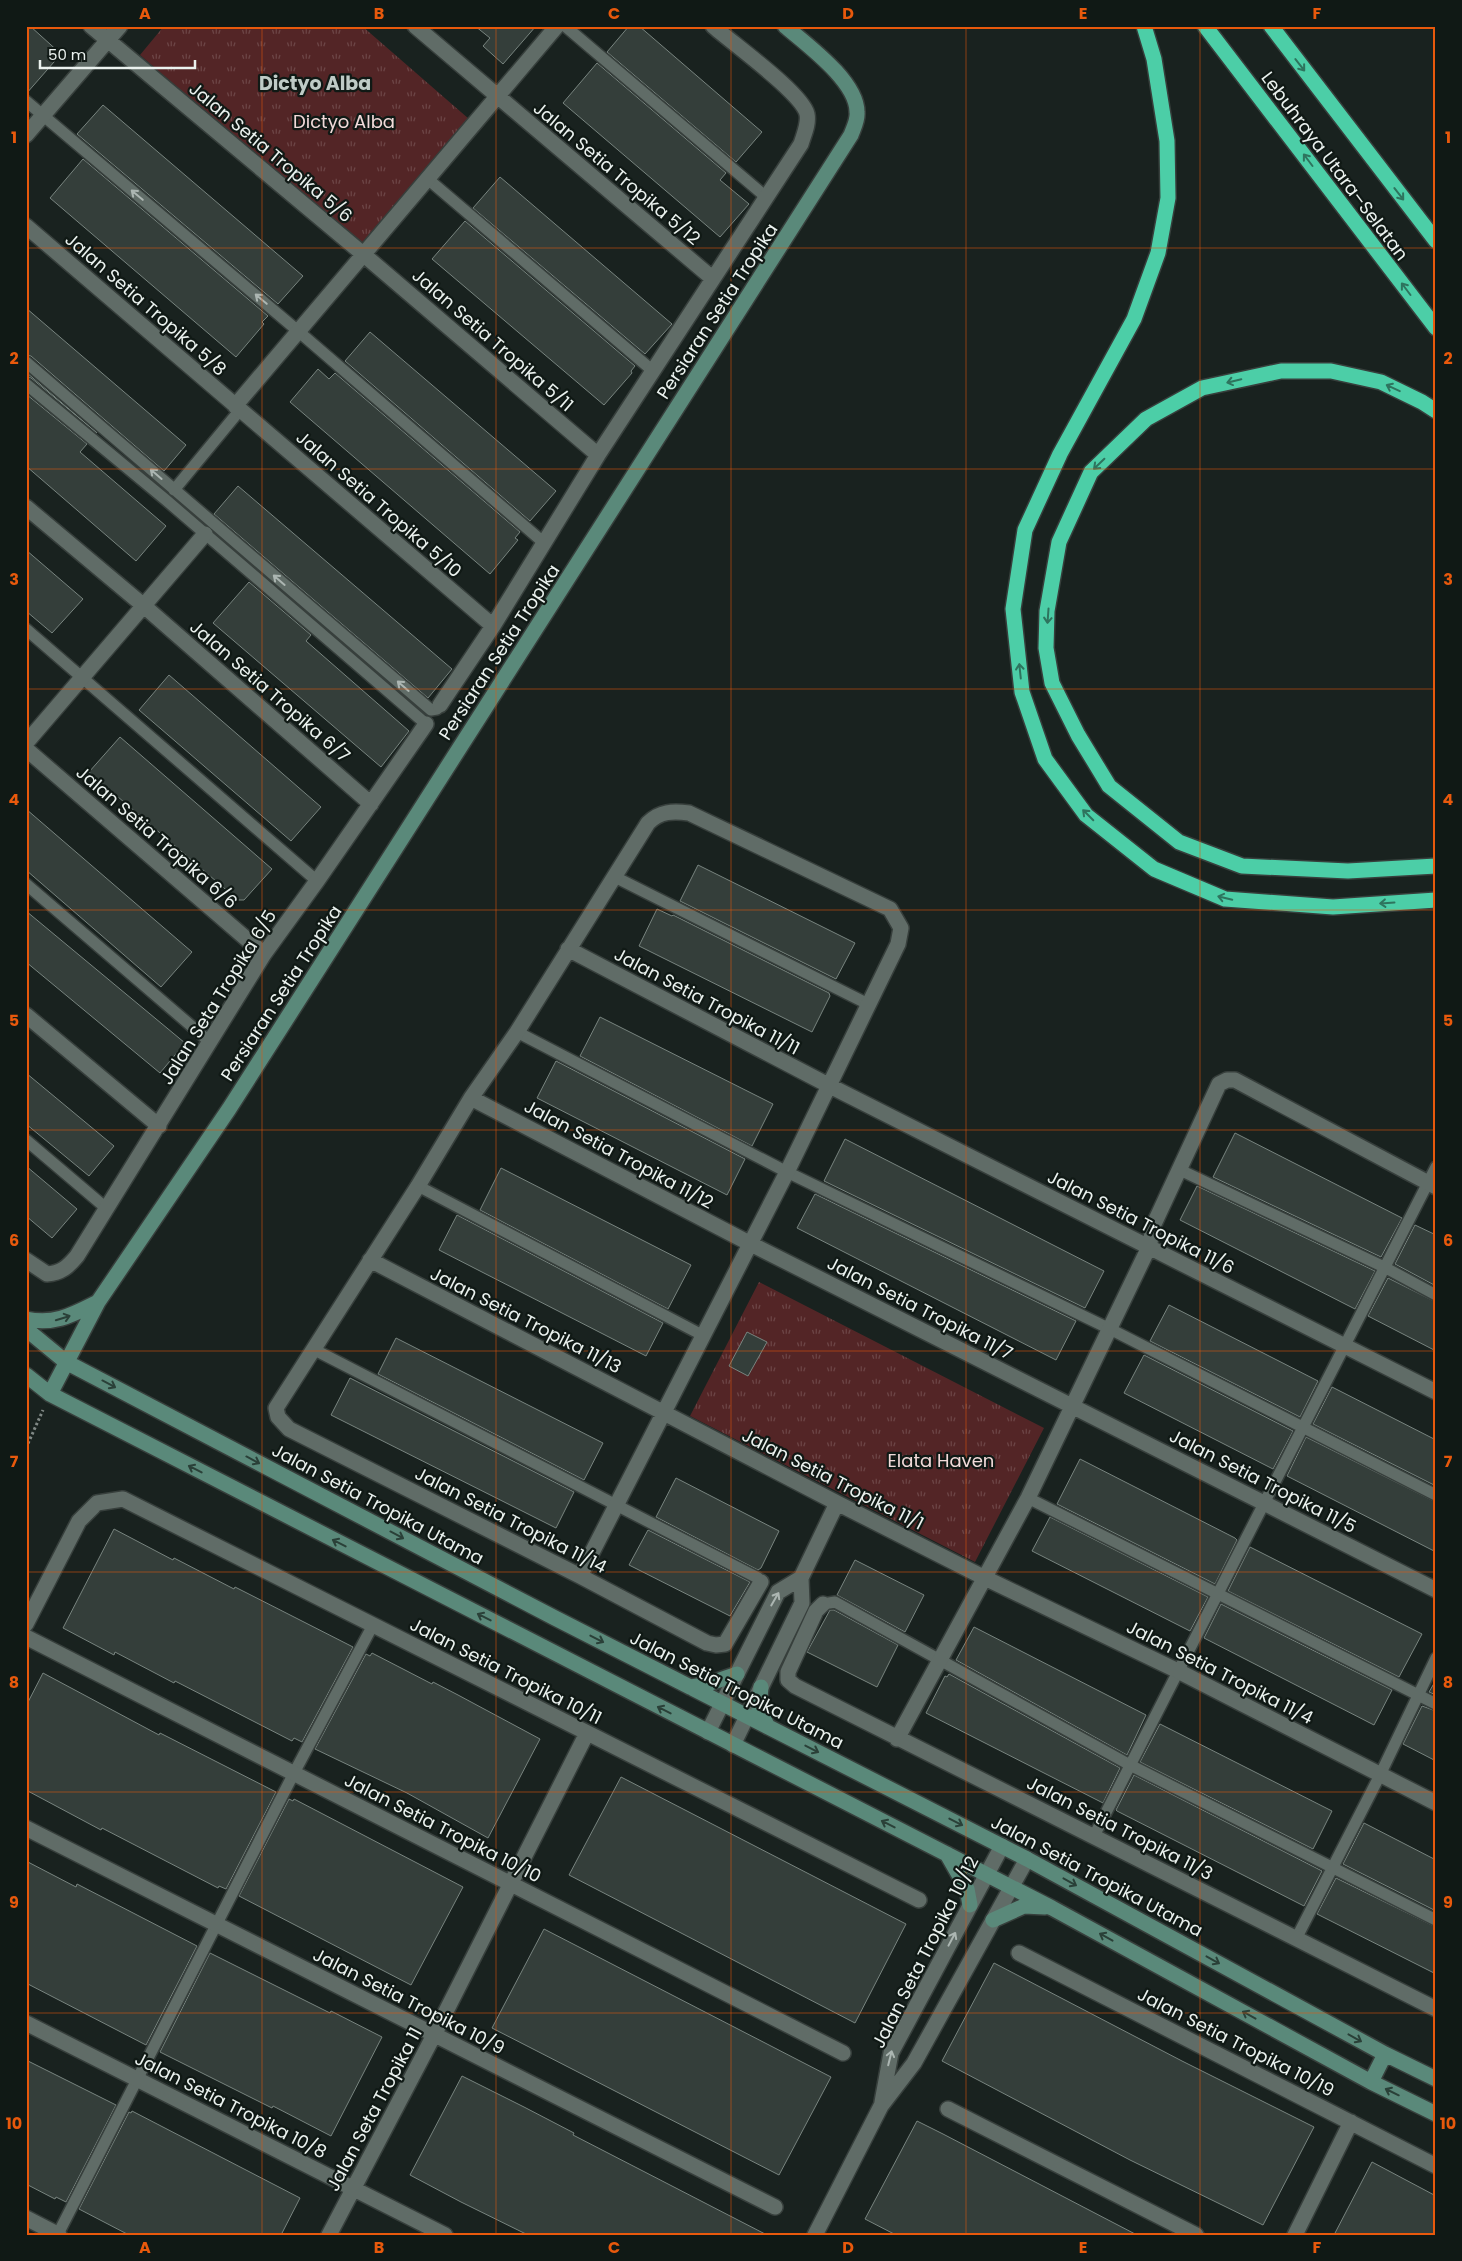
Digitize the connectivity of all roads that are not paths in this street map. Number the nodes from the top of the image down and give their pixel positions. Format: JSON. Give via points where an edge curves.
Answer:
{"nodes":[{"id":1,"x":91,"y":26,"type":"edge"},
{"id":2,"x":120,"y":26,"type":"edge"},
{"id":3,"x":414,"y":26,"type":"edge"},
{"id":4,"x":557,"y":26,"type":"edge"},
{"id":5,"x":566,"y":26,"type":"edge"},
{"id":6,"x":713,"y":26,"type":"edge"},
{"id":7,"x":785,"y":26,"type":"edge"},
{"id":8,"x":1144,"y":26,"type":"edge"},
{"id":9,"x":1205,"y":26,"type":"edge"},
{"id":10,"x":1271,"y":26,"type":"edge"},
{"id":11,"x":108,"y":40,"type":"junction"},
{"id":12,"x":498,"y":97,"type":"junction"},
{"id":13,"x":26,"y":101,"type":"edge"},
{"id":14,"x":43,"y":116,"type":"junction"},
{"id":15,"x":26,"y":134,"type":"edge"},
{"id":16,"x":429,"y":180,"type":"junction"},
{"id":17,"x":766,"y":197,"type":"junction"},
{"id":18,"x":26,"y":226,"type":"edge"},
{"id":19,"x":1436,"y":241,"type":"edge"},
{"id":20,"x":363,"y":254,"type":"junction"},
{"id":21,"x":712,"y":278,"type":"junction"},
{"id":22,"x":1436,"y":328,"type":"edge"},
{"id":23,"x":298,"y":331,"type":"junction"},
{"id":24,"x":26,"y":362,"type":"edge"},
{"id":25,"x":653,"y":371,"type":"junction"},
{"id":26,"x":26,"y":384,"type":"edge"},
{"id":27,"x":238,"y":408,"type":"junction"},
{"id":28,"x":1436,"y":411,"type":"edge"},
{"id":29,"x":598,"y":455,"type":"junction"},
{"id":30,"x":174,"y":490,"type":"junction"},
{"id":31,"x":26,"y":507,"type":"edge"},
{"id":32,"x":205,"y":534,"type":"junction"},
{"id":33,"x":543,"y":542,"type":"junction"},
{"id":34,"x":144,"y":606,"type":"junction"},
{"id":35,"x":492,"y":626,"type":"junction"},
{"id":36,"x":26,"y":629,"type":"edge"},
{"id":37,"x":83,"y":676,"type":"junction"},
{"id":38,"x":440,"y":705,"type":"joint"},
{"id":39,"x":426,"y":724,"type":"joint"},
{"id":40,"x":26,"y":743,"type":"edge"},
{"id":41,"x":26,"y":749,"type":"edge"},
{"id":42,"x":371,"y":804,"type":"junction"},
{"id":43,"x":1436,"y":866,"type":"edge"},
{"id":44,"x":615,"y":877,"type":"junction"},
{"id":45,"x":317,"y":881,"type":"junction"},
{"id":46,"x":26,"y":884,"type":"edge"},
{"id":47,"x":1436,"y":900,"type":"edge"},
{"id":48,"x":568,"y":949,"type":"junction"},
{"id":49,"x":264,"y":954,"type":"junction"},
{"id":50,"x":868,"y":1004,"type":"junction"},
{"id":51,"x":26,"y":1014,"type":"edge"},
{"id":52,"x":518,"y":1032,"type":"junction"},
{"id":53,"x":210,"y":1042,"type":"junction"},
{"id":54,"x":830,"y":1086,"type":"junction"},
{"id":55,"x":472,"y":1098,"type":"junction"},
{"id":56,"x":159,"y":1126,"type":"junction"},
{"id":57,"x":26,"y":1140,"type":"edge"},
{"id":58,"x":1436,"y":1167,"type":"edge"},
{"id":59,"x":1178,"y":1169,"type":"junction"},
{"id":60,"x":787,"y":1172,"type":"junction"},
{"id":61,"x":1432,"y":1185,"type":"edge"},
{"id":62,"x":418,"y":1186,"type":"junction"},
{"id":63,"x":106,"y":1208,"type":"junction"},
{"id":64,"x":749,"y":1243,"type":"junction"},
{"id":65,"x":1149,"y":1247,"type":"junction"},
{"id":66,"x":370,"y":1260,"type":"junction"},
{"id":67,"x":32,"y":1265,"type":"edge"},
{"id":68,"x":1384,"y":1267,"type":"junction"},
{"id":69,"x":1436,"y":1294,"type":"edge"},
{"id":70,"x":98,"y":1302,"type":"junction"},
{"id":71,"x":26,"y":1319,"type":"edge"},
{"id":72,"x":1110,"y":1328,"type":"junction"},
{"id":73,"x":26,"y":1329,"type":"edge"},
{"id":74,"x":704,"y":1336,"type":"junction"},
{"id":75,"x":1346,"y":1346,"type":"junction"},
{"id":76,"x":313,"y":1349,"type":"junction"},
{"id":77,"x":66,"y":1362,"type":"junction"},
{"id":78,"x":26,"y":1376,"type":"edge"},
{"id":79,"x":1436,"y":1392,"type":"edge"},
{"id":80,"x":50,"y":1394,"type":"junction"},
{"id":81,"x":1073,"y":1407,"type":"junction"},
{"id":82,"x":665,"y":1413,"type":"junction"},
{"id":83,"x":1303,"y":1429,"type":"junction"},
{"id":84,"x":1436,"y":1495,"type":"edge"},
{"id":85,"x":1028,"y":1498,"type":"junction"},
{"id":86,"x":837,"y":1503,"type":"junction"},
{"id":87,"x":1265,"y":1503,"type":"junction"},
{"id":88,"x":617,"y":1506,"type":"junction"},
{"id":89,"x":580,"y":1576,"type":"junction"},
{"id":90,"x":801,"y":1578,"type":"junction"},
{"id":91,"x":985,"y":1578,"type":"junction"},
{"id":92,"x":761,"y":1582,"type":"joint"},
{"id":93,"x":1436,"y":1590,"type":"edge"},
{"id":94,"x":1218,"y":1594,"type":"junction"},
{"id":95,"x":823,"y":1604,"type":"joint"},
{"id":96,"x":26,"y":1624,"type":"edge"},
{"id":97,"x":372,"y":1624,"type":"junction"},
{"id":98,"x":760,"y":1629,"type":"junction"},
{"id":99,"x":26,"y":1637,"type":"edge"},
{"id":100,"x":784,"y":1641,"type":"junction"},
{"id":101,"x":1436,"y":1658,"type":"edge"},
{"id":102,"x":939,"y":1661,"type":"junction"},
{"id":103,"x":1178,"y":1671,"type":"junction"},
{"id":104,"x":737,"y":1674,"type":"junction"},
{"id":105,"x":690,"y":1687,"type":"junction"},
{"id":106,"x":761,"y":1688,"type":"junction"},
{"id":107,"x":1419,"y":1696,"type":"junction"},
{"id":108,"x":722,"y":1703,"type":"junction"},
{"id":109,"x":1436,"y":1704,"type":"edge"},
{"id":110,"x":747,"y":1716,"type":"junction"},
{"id":111,"x":768,"y":1727,"type":"junction"},
{"id":112,"x":708,"y":1732,"type":"junction"},
{"id":113,"x":587,"y":1733,"type":"junction"},
{"id":114,"x":897,"y":1739,"type":"junction"},
{"id":115,"x":733,"y":1745,"type":"junction"},
{"id":116,"x":1130,"y":1765,"type":"junction"},
{"id":117,"x":294,"y":1773,"type":"junction"},
{"id":118,"x":1380,"y":1775,"type":"junction"},
{"id":119,"x":1436,"y":1803,"type":"edge"},
{"id":120,"x":26,"y":1828,"type":"edge"},
{"id":121,"x":1094,"y":1836,"type":"junction"},
{"id":122,"x":1002,"y":1846,"type":"junction"},
{"id":123,"x":947,"y":1854,"type":"junction"},
{"id":124,"x":1027,"y":1859,"type":"junction"},
{"id":125,"x":1332,"y":1868,"type":"junction"},
{"id":126,"x":986,"y":1874,"type":"junction"},
{"id":127,"x":511,"y":1883,"type":"junction"},
{"id":128,"x":1011,"y":1887,"type":"junction"},
{"id":129,"x":918,"y":1900,"type":"dead end"},
{"id":130,"x":970,"y":1905,"type":"junction"},
{"id":131,"x":1052,"y":1908,"type":"junction"},
{"id":132,"x":993,"y":1920,"type":"junction"},
{"id":133,"x":1436,"y":1920,"type":"edge"},
{"id":134,"x":217,"y":1924,"type":"junction"},
{"id":135,"x":1296,"y":1939,"type":"junction"},
{"id":136,"x":1019,"y":1953,"type":"dead end"},
{"id":137,"x":934,"y":1972,"type":"junction"},
{"id":138,"x":958,"y":1984,"type":"junction"},
{"id":139,"x":1436,"y":2009,"type":"edge"},
{"id":140,"x":26,"y":2022,"type":"edge"},
{"id":141,"x":434,"y":2035,"type":"junction"},
{"id":142,"x":844,"y":2053,"type":"dead end"},
{"id":143,"x":1385,"y":2054,"type":"junction"},
{"id":144,"x":1436,"y":2079,"type":"edge"},
{"id":145,"x":138,"y":2080,"type":"junction"},
{"id":146,"x":1371,"y":2082,"type":"junction"},
{"id":147,"x":881,"y":2106,"type":"junction"},
{"id":148,"x":948,"y":2109,"type":"dead end"},
{"id":149,"x":1436,"y":2114,"type":"edge"},
{"id":150,"x":1352,"y":2122,"type":"junction"},
{"id":151,"x":1436,"y":2166,"type":"edge"},
{"id":152,"x":353,"y":2188,"type":"junction"},
{"id":153,"x":775,"y":2207,"type":"dead end"},
{"id":154,"x":26,"y":2218,"type":"edge"},
{"id":155,"x":59,"y":2234,"type":"edge"},
{"id":156,"x":329,"y":2235,"type":"edge"},
{"id":157,"x":446,"y":2235,"type":"edge"},
{"id":158,"x":815,"y":2235,"type":"edge"},
{"id":159,"x":1196,"y":2235,"type":"edge"},
{"id":160,"x":1295,"y":2235,"type":"edge"}],
"edges":[{"from":1,"to":11,"type":"street","name":"Jalan Setia Tropika 5/6"},
{"from":2,"to":11,"type":"street"},
{"from":3,"to":12,"type":"street","name":"Jalan Setia Tropika 5/12"},
{"from":4,"to":12,"type":"street"},
{"from":5,"to":17,"type":"lane"},
{"from":6,"to":17,"type":"street","via":[[799,99],[807,116],[807,128],[801,144]]},
{"from":7,"to":70,"type":"main road","name":"Persiaran Setia Tropika","via":[[846,82],[858,110],[851,135],[229,1109]]},
{"from":47,"to":8,"type":"highway","one_way":true,"via":[[1333,907],[1226,899],[1154,869],[1086,815],[1046,759],[1022,692],[1013,609],[1025,530],[1060,454],[1134,319],[1158,254],[1168,198],[1167,141],[1154,59]]},
{"from":22,"to":9,"type":"highway","name":"Lebuhraya Utara–Selatan","one_way":true},
{"from":10,"to":19,"type":"highway","name":"Lebuhraya Utara–Selatan","one_way":true},
{"from":11,"to":14,"type":"street"},
{"from":11,"to":20,"type":"street","name":"Jalan Setia Tropika 5/6"},
{"from":12,"to":16,"type":"street"},
{"from":12,"to":21,"type":"street","name":"Jalan Setia Tropika 5/12"},
{"from":13,"to":14,"type":"lane"},
{"from":14,"to":15,"type":"street"},
{"from":23,"to":14,"type":"lane","one_way":true},
{"from":16,"to":20,"type":"street"},
{"from":16,"to":25,"type":"lane"},
{"from":17,"to":21,"type":"street"},
{"from":18,"to":27,"type":"street","name":"Jalan Setia Tropika 5/8"},
{"from":20,"to":23,"type":"street"},
{"from":20,"to":29,"type":"street","name":"Jalan Setia Tropika 5/11"},
{"from":21,"to":25,"type":"street"},
{"from":23,"to":27,"type":"street"},
{"from":23,"to":33,"type":"lane"},
{"from":30,"to":24,"type":"lane","one_way":true},
{"from":25,"to":29,"type":"street"},
{"from":26,"to":32,"type":"lane"},
{"from":27,"to":30,"type":"lane"},
{"from":27,"to":35,"type":"street","name":"Jalan Setia Tropika 5/10"},
{"from":28,"to":43,"type":"highway","one_way":true,"via":[[1381,382],[1331,371],[1281,371],[1202,388],[1146,419],[1091,472],[1059,542],[1048,611],[1046,648],[1052,683],[1078,735],[1110,786],[1179,842],[1242,866],[1348,871]]},
{"from":29,"to":33,"type":"street"},
{"from":38,"to":30,"type":"lane","one_way":true,"via":[[437,710],[431,710]]},
{"from":31,"to":34,"type":"street","name":"Jalan Setia Tropika 6/7"},
{"from":32,"to":34,"type":"street"},
{"from":32,"to":39,"type":"lane"},
{"from":33,"to":35,"type":"street"},
{"from":34,"to":37,"type":"street"},
{"from":34,"to":42,"type":"street","name":"Jalan Setia Tropika 6/7"},
{"from":35,"to":38,"type":"street"},
{"from":36,"to":37,"type":"lane"},
{"from":37,"to":40,"type":"street"},
{"from":37,"to":45,"type":"lane"},
{"from":39,"to":42,"type":"street","name":"Jalan Seta Tropika 6/5"},
{"from":41,"to":49,"type":"street","name":"Jalan Setia Tropika 6/6"},
{"from":42,"to":45,"type":"street","name":"Jalan Seta Tropika 6/5"},
{"from":44,"to":48,"type":"street"},
{"from":44,"to":50,"type":"lane"},
{"from":44,"to":50,"type":"street","via":[[653,818],[672,811],[689,813],[890,908],[901,928],[898,944]]},
{"from":45,"to":49,"type":"street","name":"Jalan Seta Tropika 6/5"},
{"from":46,"to":53,"type":"lane"},
{"from":48,"to":52,"type":"street"},
{"from":48,"to":54,"type":"street","name":"Jalan Setia Tropika 11/11"},
{"from":49,"to":53,"type":"street","name":"Jalan Seta Tropika 6/5"},
{"from":50,"to":54,"type":"street"},
{"from":51,"to":56,"type":"street"},
{"from":52,"to":55,"type":"street"},
{"from":52,"to":60,"type":"lane"},
{"from":53,"to":56,"type":"street","name":"Jalan Seta Tropika 6/5"},
{"from":54,"to":60,"type":"street"},
{"from":54,"to":65,"type":"street","name":"Jalan Setia Tropika 11/6"},
{"from":55,"to":62,"type":"street"},
{"from":55,"to":64,"type":"street","name":"Jalan Setia Tropika 11/12"},
{"from":56,"to":63,"type":"street","name":"Jalan Seta Tropika 6/5"},
{"from":57,"to":63,"type":"lane"},
{"from":58,"to":61,"type":"lane"},
{"from":59,"to":61,"type":"street","via":[[1219,1084],[1235,1080]]},
{"from":59,"to":65,"type":"street","via":[[1154,1224]]},
{"from":59,"to":68,"type":"lane"},
{"from":60,"to":64,"type":"street"},
{"from":60,"to":72,"type":"lane"},
{"from":61,"to":68,"type":"lane"},
{"from":62,"to":66,"type":"street"},
{"from":62,"to":74,"type":"lane"},
{"from":63,"to":67,"type":"street","name":"Jalan Seta Tropika 6/5","via":[[70,1265],[59,1273],[47,1274]]},
{"from":64,"to":74,"type":"street"},
{"from":64,"to":81,"type":"street","name":"Jalan Setia Tropika 11/7"},
{"from":65,"to":72,"type":"street"},
{"from":65,"to":75,"type":"street","name":"Jalan Setia Tropika 11/6"},
{"from":66,"to":76,"type":"street"},
{"from":66,"to":82,"type":"street","name":"Jalan Setia Tropika 11/13"},
{"from":68,"to":69,"type":"lane"},
{"from":68,"to":75,"type":"lane"},
{"from":71,"to":70,"type":"main road","one_way":true,"via":[[42,1322],[61,1319]]},
{"from":70,"to":77,"type":"main road","name":"Persiaran Setia Tropika"},
{"from":72,"to":81,"type":"street"},
{"from":72,"to":83,"type":"lane"},
{"from":73,"to":77,"type":"main road","name":"Jalan Setia Tropika Utama"},
{"from":74,"to":82,"type":"street"},
{"from":75,"to":79,"type":"street","name":"Jalan Setia Tropika 11/6"},
{"from":75,"to":83,"type":"lane"},
{"from":76,"to":88,"type":"lane"},
{"from":76,"to":89,"type":"street","name":"Jalan Setia Tropika 11/14","via":[[276,1408],[278,1417],[289,1429]]},
{"from":77,"to":80,"type":"main road","name":"Persiaran Setia Tropika"},
{"from":77,"to":105,"type":"main road","name":"Jalan Setia Tropika Utama","one_way":true},
{"from":78,"to":80,"type":"main road"},
{"from":112,"to":80,"type":"main road","one_way":true},
{"from":81,"to":85,"type":"street"},
{"from":81,"to":87,"type":"street","name":"Jalan Setia Tropika 11/5"},
{"from":82,"to":86,"type":"street","name":"Jalan Setia Tropika 11/1"},
{"from":82,"to":88,"type":"street"},
{"from":83,"to":84,"type":"lane"},
{"from":83,"to":87,"type":"lane"},
{"from":85,"to":91,"type":"street"},
{"from":85,"to":94,"type":"lane"},
{"from":86,"to":90,"type":"street"},
{"from":86,"to":91,"type":"street","name":"Jalan Setia Tropika 11/1"},
{"from":87,"to":93,"type":"street","name":"Jalan Setia Tropika 11/5"},
{"from":87,"to":94,"type":"lane"},
{"from":88,"to":89,"type":"street"},
{"from":88,"to":92,"type":"lane"},
{"from":89,"to":92,"type":"street","name":"Jalan Setia Tropika 11/14","via":[[716,1646],[725,1644]]},
{"from":98,"to":90,"type":"street","one_way":true,"via":[[778,1592]]},
{"from":90,"to":100,"type":"street","via":[[802,1603]]},
{"from":91,"to":102,"type":"street"},
{"from":91,"to":103,"type":"street","name":"Jalan Setia Tropika 11/4"},
{"from":94,"to":103,"type":"lane"},
{"from":94,"to":107,"type":"lane"},
{"from":95,"to":102,"type":"lane","via":[[835,1602]]},
{"from":95,"to":114,"type":"street","name":"Jalan Setia Tropika 11/3","via":[[816,1611],[788,1672],[788,1680]]},
{"from":96,"to":97,"type":"street","name":"Jalan Setia Tropika 10/11","via":[[78,1521],[97,1503],[123,1499]]},
{"from":97,"to":113,"type":"street","name":"Jalan Setia Tropika 10/11"},
{"from":97,"to":117,"type":"lane"},
{"from":98,"to":100,"type":"street"},
{"from":98,"to":104,"type":"street"},
{"from":99,"to":117,"type":"street","name":"Jalan Setia Tropika 10/10"},
{"from":100,"to":106,"type":"street"},
{"from":101,"to":107,"type":"lane"},
{"from":102,"to":114,"type":"street"},
{"from":102,"to":116,"type":"lane"},
{"from":103,"to":116,"type":"lane"},
{"from":103,"to":118,"type":"street","name":"Jalan Setia Tropika 11/4"},
{"from":104,"to":105,"type":"main road"},
{"from":104,"to":108,"type":"street"},
{"from":105,"to":108,"type":"main road","name":"Jalan Setia Tropika Utama"},
{"from":106,"to":110,"type":"street"},
{"from":106,"to":111,"type":"main road","via":[[759,1708]]},
{"from":107,"to":109,"type":"lane"},
{"from":107,"to":118,"type":"lane"},
{"from":108,"to":110,"type":"main road","name":"Jalan Setia Tropika Utama"},
{"from":108,"to":112,"type":"street"},
{"from":110,"to":111,"type":"main road","name":"Jalan Setia Tropika Utama"},
{"from":110,"to":115,"type":"street"},
{"from":111,"to":122,"type":"main road","name":"Jalan Setia Tropika Utama","one_way":true},
{"from":112,"to":115,"type":"main road"},
{"from":113,"to":127,"type":"street","name":"Jalan Seta Tropika 11"},
{"from":113,"to":129,"type":"street","name":"Jalan Setia Tropika 10/11"},
{"from":114,"to":121,"type":"street","name":"Jalan Setia Tropika 11/3"},
{"from":123,"to":115,"type":"main road","one_way":true},
{"from":116,"to":121,"type":"lane"},
{"from":116,"to":125,"type":"lane"},
{"from":117,"to":127,"type":"street","name":"Jalan Setia Tropika 10/10"},
{"from":117,"to":134,"type":"lane"},
{"from":118,"to":119,"type":"street","name":"Jalan Setia Tropika 11/4"},
{"from":118,"to":125,"type":"lane"},
{"from":120,"to":134,"type":"street","name":"Jalan Setia Tropika 10/9"},
{"from":121,"to":135,"type":"street","name":"Jalan Setia Tropika 11/3"},
{"from":122,"to":124,"type":"main road","name":"Jalan Setia Tropika Utama"},
{"from":122,"to":126,"type":"street","name":"Jalan Seta Tropika 10/12"},
{"from":123,"to":126,"type":"main road"},
{"from":123,"to":130,"type":"main road","via":[[967,1889]]},
{"from":124,"to":128,"type":"street","name":"Jalan Seta Tropika 10/12"},
{"from":124,"to":143,"type":"main road","name":"Jalan Setia Tropika Utama","one_way":true},
{"from":125,"to":133,"type":"lane"},
{"from":125,"to":135,"type":"lane"},
{"from":126,"to":128,"type":"main road"},
{"from":126,"to":130,"type":"street","name":"Jalan Seta Tropika 10/12"},
{"from":127,"to":141,"type":"street","name":"Jalan Seta Tropika 11"},
{"from":127,"to":142,"type":"street","name":"Jalan Setia Tropika 10/10"},
{"from":128,"to":131,"type":"main road"},
{"from":128,"to":132,"type":"street","name":"Jalan Seta Tropika 10/12"},
{"from":137,"to":130,"type":"street","name":"Jalan Seta Tropika 10/12","one_way":true},
{"from":131,"to":132,"type":"main road","via":[[1024,1906]]},
{"from":146,"to":131,"type":"main road","one_way":true},
{"from":132,"to":138,"type":"street","name":"Jalan Seta Tropika 10/12"},
{"from":134,"to":141,"type":"street","name":"Jalan Setia Tropika 10/9"},
{"from":134,"to":145,"type":"lane"},
{"from":135,"to":139,"type":"street","name":"Jalan Setia Tropika 11/3"},
{"from":136,"to":150,"type":"street","name":"Jalan Setia Tropika 10/19"},
{"from":137,"to":138,"type":"street"},
{"from":147,"to":137,"type":"street","name":"Jalan Seta Tropika 10/12","one_way":true,"via":[[891,2053]]},
{"from":138,"to":147,"type":"street","name":"Jalan Seta Tropika 10/12","via":[[914,2063]]},
{"from":140,"to":145,"type":"street","name":"Jalan Setia Tropika 10/8"},
{"from":141,"to":152,"type":"street","name":"Jalan Seta Tropika 11"},
{"from":141,"to":153,"type":"street","name":"Jalan Setia Tropika 10/9"},
{"from":143,"to":144,"type":"main road","name":"Jalan Setia Tropika Utama"},
{"from":143,"to":146,"type":"main road"},
{"from":145,"to":152,"type":"street","name":"Jalan Setia Tropika 10/8"},
{"from":145,"to":155,"type":"lane"},
{"from":149,"to":146,"type":"main road","one_way":true},
{"from":147,"to":158,"type":"street","name":"Jalan Seta Tropika 10/12"},
{"from":148,"to":159,"type":"street"},
{"from":150,"to":151,"type":"street","name":"Jalan Setia Tropika 10/19"},
{"from":150,"to":160,"type":"street"},
{"from":152,"to":156,"type":"street","name":"Jalan Seta Tropika 11"},
{"from":152,"to":157,"type":"street","name":"Jalan Setia Tropika 10/8"},
{"from":154,"to":155,"type":"street"}]}
